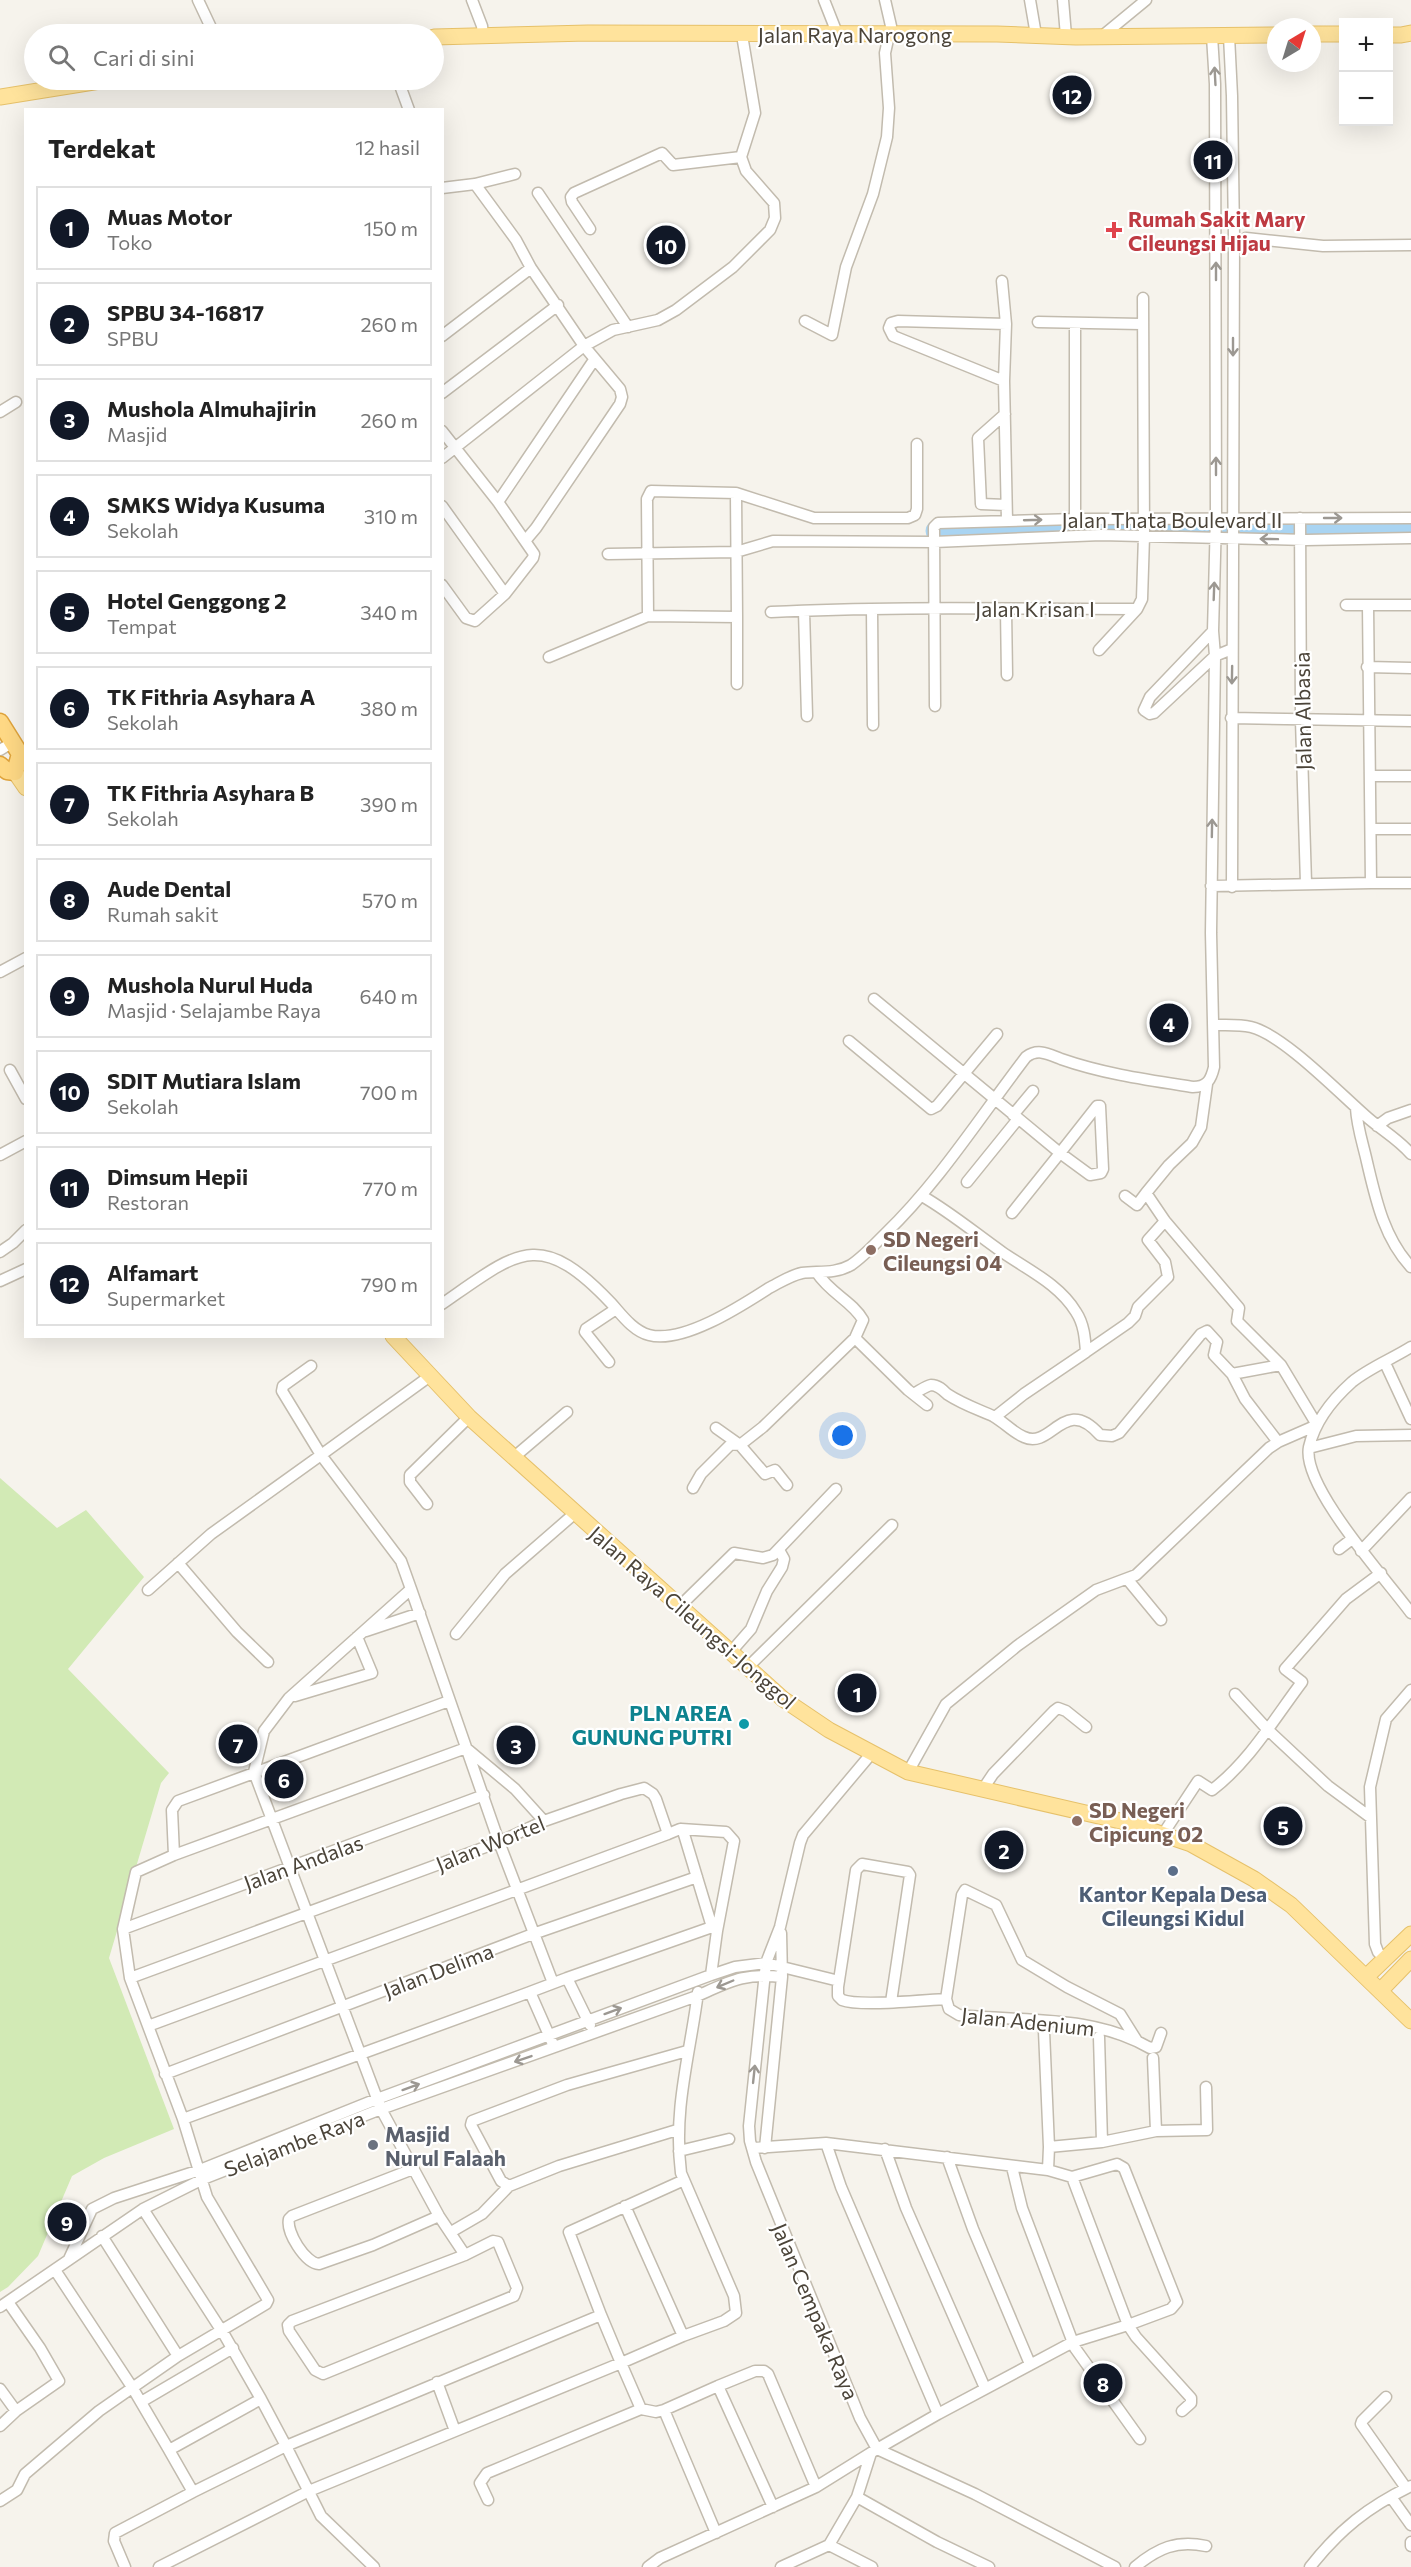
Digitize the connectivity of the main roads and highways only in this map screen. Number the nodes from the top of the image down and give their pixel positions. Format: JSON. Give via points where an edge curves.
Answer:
{"nodes":[{"id":1,"x":1321,"y":34,"type":"edge"},
{"id":2,"x":1339,"y":34,"type":"edge"},
{"id":3,"x":1267,"y":35,"type":"edge"},
{"id":4,"x":444,"y":37,"type":"edge"},
{"id":5,"x":44,"y":90,"type":"edge"},
{"id":6,"x":0,"y":97,"type":"edge"},
{"id":7,"x":0,"y":722,"type":"edge"},
{"id":8,"x":6,"y":746,"type":"edge"},
{"id":9,"x":8,"y":769,"type":"edge"},
{"id":10,"x":24,"y":786,"type":"edge"},
{"id":11,"x":396,"y":1338,"type":"edge"},
{"id":12,"x":1411,"y":1934,"type":"edge"},
{"id":13,"x":1411,"y":1959,"type":"edge"},
{"id":14,"x":1366,"y":1977,"type":"junction"},
{"id":15,"x":1380,"y":1991,"type":"junction"},
{"id":16,"x":1411,"y":2021,"type":"edge"}],
"edges":[{"from":1,"to":2,"type":"main road"},
{"from":3,"to":4,"type":"main road","name":"Jalan Raya Narogong","via":[[588,33]]},
{"from":5,"to":6,"type":"main road"},
{"from":7,"to":8,"type":"highway"},
{"from":8,"to":9,"type":"highway","via":[[20,754],[19,763]]},
{"from":9,"to":10,"type":"main road"},
{"from":11,"to":14,"type":"main road","name":"Jalan Raya Cileungsi-Jonggol","via":[[469,1417],[783,1699],[871,1754],[908,1772],[1129,1823],[1191,1844],[1291,1905]]},
{"from":12,"to":14,"type":"main road"},
{"from":13,"to":15,"type":"main road"},
{"from":14,"to":15,"type":"main road","name":"Jalan Raya Cileungsi-Jonggol"},
{"from":15,"to":16,"type":"main road","name":"Jalan Raya Cileungsi-Jonggol"}]}
